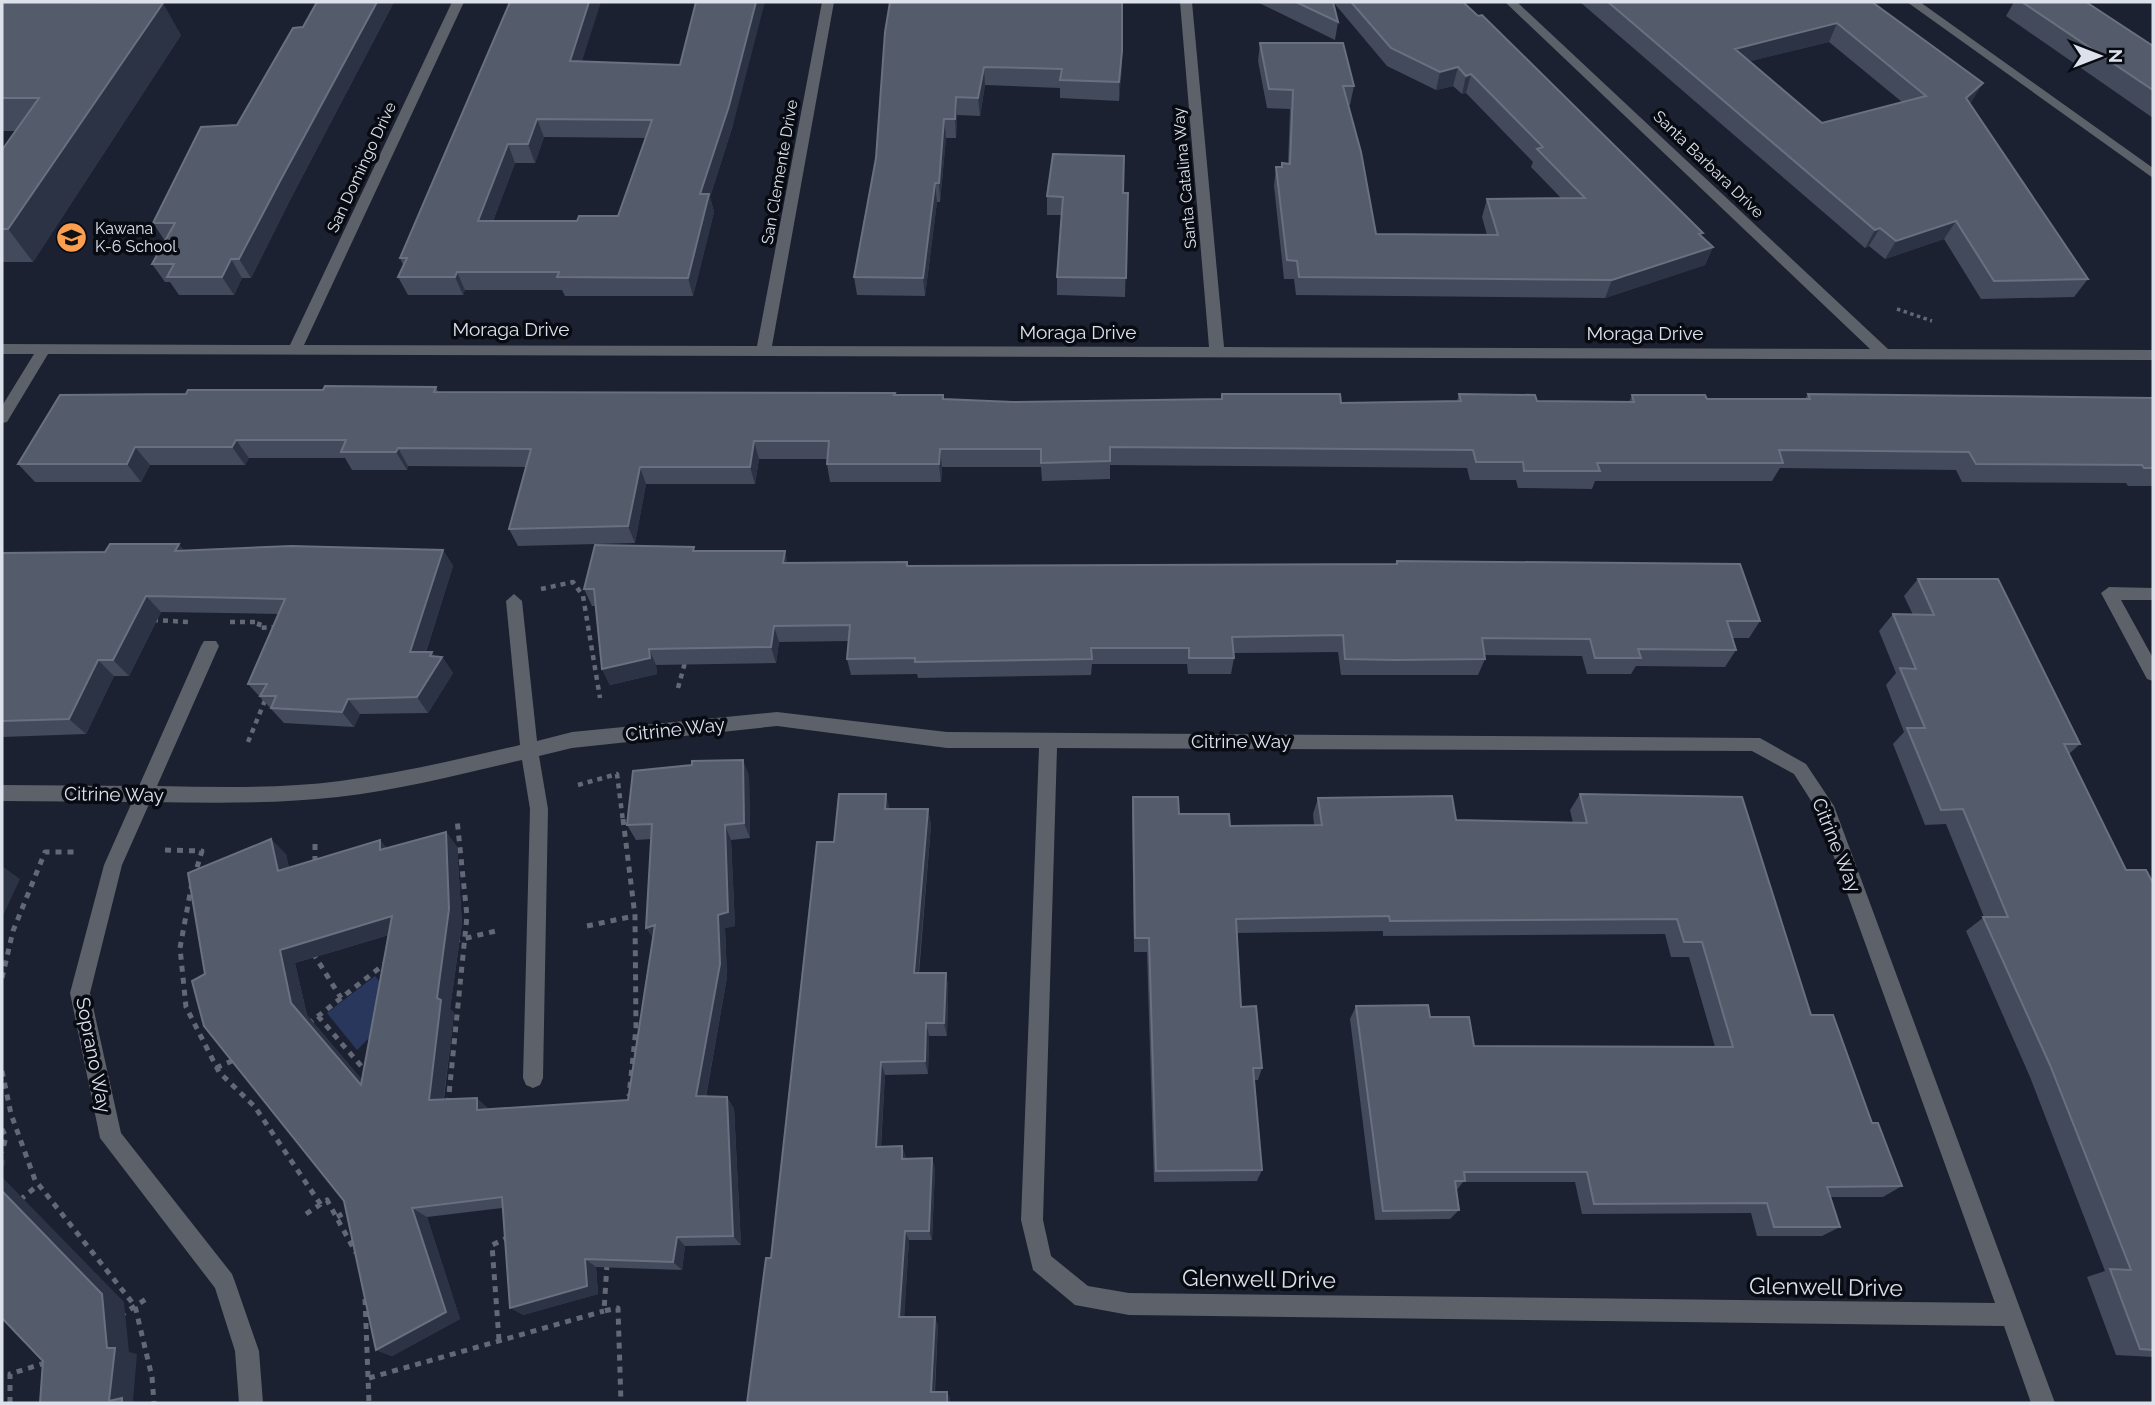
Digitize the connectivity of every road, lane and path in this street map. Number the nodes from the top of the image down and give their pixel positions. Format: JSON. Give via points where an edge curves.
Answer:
{"nodes":[{"id":1,"x":458,"y":2,"type":"edge"},
{"id":2,"x":828,"y":2,"type":"edge"},
{"id":3,"x":1186,"y":2,"type":"edge"},
{"id":4,"x":1511,"y":2,"type":"edge"},
{"id":5,"x":1913,"y":2,"type":"edge"},
{"id":6,"x":2153,"y":174,"type":"edge"},
{"id":7,"x":296,"y":347,"type":"junction"},
{"id":8,"x":2,"y":349,"type":"edge"},
{"id":9,"x":44,"y":349,"type":"junction"},
{"id":10,"x":764,"y":349,"type":"junction"},
{"id":11,"x":1217,"y":352,"type":"junction"},
{"id":12,"x":1882,"y":352,"type":"junction"},
{"id":13,"x":2153,"y":355,"type":"edge"},
{"id":14,"x":2,"y":418,"type":"edge"},
{"id":15,"x":2153,"y":594,"type":"edge"},
{"id":16,"x":514,"y":601,"type":"joint"},
{"id":17,"x":150,"y":620,"type":"edge"},
{"id":18,"x":199,"y":622,"type":"edge"},
{"id":19,"x":223,"y":622,"type":"edge"},
{"id":20,"x":281,"y":627,"type":"edge"},
{"id":21,"x":589,"y":629,"type":"junction"},
{"id":22,"x":602,"y":629,"type":"edge"},
{"id":23,"x":210,"y":646,"type":"dead end"},
{"id":24,"x":688,"y":648,"type":"edge"},
{"id":25,"x":686,"y":658,"type":"junction"},
{"id":26,"x":696,"y":658,"type":"edge"},
{"id":27,"x":2153,"y":674,"type":"edge"},
{"id":28,"x":678,"y":688,"type":"dead end"},
{"id":29,"x":267,"y":696,"type":"edge"},
{"id":30,"x":600,"y":698,"type":"dead end"},
{"id":31,"x":1048,"y":740,"type":"junction"},
{"id":32,"x":248,"y":742,"type":"dead end"},
{"id":33,"x":529,"y":750,"type":"junction"},
{"id":34,"x":578,"y":785,"type":"dead end"},
{"id":35,"x":2,"y":793,"type":"edge"},
{"id":36,"x":144,"y":794,"type":"junction"},
{"id":37,"x":457,"y":819,"type":"dead end"},
{"id":38,"x":315,"y":844,"type":"dead end"},
{"id":39,"x":165,"y":850,"type":"dead end"},
{"id":40,"x":76,"y":852,"type":"dead end"},
{"id":41,"x":314,"y":872,"type":"edge"},
{"id":42,"x":635,"y":916,"type":"junction"},
{"id":43,"x":587,"y":926,"type":"dead end"},
{"id":44,"x":512,"y":927,"type":"dead end"},
{"id":45,"x":464,"y":938,"type":"junction"},
{"id":46,"x":313,"y":941,"type":"edge"},
{"id":47,"x":451,"y":941,"type":"edge"},
{"id":48,"x":397,"y":954,"type":"edge"},
{"id":49,"x":2,"y":978,"type":"edge"},
{"id":50,"x":341,"y":998,"type":"junction"},
{"id":51,"x":318,"y":1016,"type":"junction"},
{"id":52,"x":295,"y":1030,"type":"edge"},
{"id":53,"x":239,"y":1057,"type":"edge"},
{"id":54,"x":216,"y":1068,"type":"junction"},
{"id":55,"x":2,"y":1071,"type":"edge"},
{"id":56,"x":533,"y":1078,"type":"dead end"},
{"id":57,"x":372,"y":1079,"type":"edge"},
{"id":58,"x":5,"y":1103,"type":"edge"},
{"id":59,"x":628,"y":1105,"type":"edge"},
{"id":60,"x":435,"y":1111,"type":"edge"},
{"id":61,"x":2,"y":1129,"type":"edge"},
{"id":62,"x":2,"y":1152,"type":"edge"},
{"id":63,"x":38,"y":1185,"type":"junction"},
{"id":64,"x":361,"y":1204,"type":"edge"},
{"id":65,"x":321,"y":1205,"type":"junction"},
{"id":66,"x":11,"y":1207,"type":"edge"},
{"id":67,"x":306,"y":1214,"type":"dead end"},
{"id":68,"x":337,"y":1217,"type":"junction"},
{"id":69,"x":514,"y":1234,"type":"edge"},
{"id":70,"x":607,"y":1257,"type":"edge"},
{"id":71,"x":357,"y":1262,"type":"edge"},
{"id":72,"x":363,"y":1288,"type":"edge"},
{"id":73,"x":146,"y":1299,"type":"dead end"},
{"id":74,"x":135,"y":1306,"type":"junction"},
{"id":75,"x":604,"y":1311,"type":"junction"},
{"id":76,"x":2012,"y":1315,"type":"junction"},
{"id":77,"x":113,"y":1320,"type":"dead end"},
{"id":78,"x":499,"y":1340,"type":"junction"},
{"id":79,"x":60,"y":1354,"type":"edge"},
{"id":80,"x":369,"y":1378,"type":"junction"},
{"id":81,"x":10,"y":1400,"type":"edge"},
{"id":82,"x":2,"y":1401,"type":"edge"},
{"id":83,"x":154,"y":1403,"type":"edge"},
{"id":84,"x":251,"y":1403,"type":"edge"},
{"id":85,"x":369,"y":1403,"type":"edge"},
{"id":86,"x":621,"y":1403,"type":"edge"},
{"id":87,"x":2043,"y":1403,"type":"edge"}],
"edges":[{"from":1,"to":7,"type":"street","name":"San Domingo Drive"},
{"from":2,"to":10,"type":"street","name":"San Clemente Drive"},
{"from":3,"to":11,"type":"street","name":"Santa Catalina Way"},
{"from":4,"to":12,"type":"street","name":"Santa Barbara Drive"},
{"from":5,"to":6,"type":"street"},
{"from":7,"to":9,"type":"street","name":"Moraga Drive"},
{"from":7,"to":10,"type":"street","name":"Moraga Drive"},
{"from":8,"to":9,"type":"street","name":"Moraga Drive"},
{"from":9,"to":14,"type":"street"},
{"from":10,"to":11,"type":"street","name":"Moraga Drive"},
{"from":11,"to":12,"type":"street","name":"Moraga Drive"},
{"from":12,"to":13,"type":"street","name":"Moraga Drive"},
{"from":15,"to":27,"type":"street","via":[[2109,593]]},
{"from":16,"to":21,"type":"path","via":[[512,595],[573,582],[583,596]]},
{"from":16,"to":33,"type":"street"},
{"from":17,"to":18,"type":"path"},
{"from":19,"to":20,"type":"path"},
{"from":21,"to":22,"type":"path"},
{"from":21,"to":30,"type":"path"},
{"from":23,"to":36,"type":"street","name":"Soprano Way"},
{"from":24,"to":25,"type":"path"},
{"from":25,"to":26,"type":"path"},
{"from":25,"to":28,"type":"path"},
{"from":29,"to":32,"type":"path"},
{"from":31,"to":33,"type":"street","name":"Citrine Way","via":[[947,740],[777,719],[572,740]]},
{"from":31,"to":76,"type":"street","name":"Citrine Way","via":[[1754,743],[1800,769],[1825,806]]},
{"from":31,"to":76,"type":"street","name":"Glenwell Drive","via":[[1032,1220],[1041,1262],[1083,1297],[1129,1304]]},
{"from":33,"to":36,"type":"street","name":"Citrine Way","via":[[435,773],[340,789],[265,795]]},
{"from":33,"to":56,"type":"street","via":[[539,809]]},
{"from":34,"to":42,"type":"path","via":[[617,774]]},
{"from":35,"to":36,"type":"street","name":"Citrine Way"},
{"from":36,"to":84,"type":"street","name":"Soprano Way","via":[[113,865],[80,993],[111,1138],[224,1282],[247,1351]]},
{"from":37,"to":45,"type":"path","via":[[467,916]]},
{"from":38,"to":41,"type":"path"},
{"from":39,"to":54,"type":"path","via":[[202,851],[188,896],[180,948],[186,1007]]},
{"from":40,"to":49,"type":"path","via":[[45,852],[13,931]]},
{"from":42,"to":43,"type":"path"},
{"from":42,"to":59,"type":"path","via":[[636,1028]]},
{"from":44,"to":45,"type":"path"},
{"from":45,"to":47,"type":"path"},
{"from":45,"to":60,"type":"path","via":[[447,1106]]},
{"from":46,"to":50,"type":"path","via":[[313,955]]},
{"from":48,"to":50,"type":"path"},
{"from":50,"to":51,"type":"path"},
{"from":51,"to":52,"type":"path"},
{"from":51,"to":57,"type":"path"},
{"from":53,"to":54,"type":"path"},
{"from":54,"to":65,"type":"path","via":[[255,1107]]},
{"from":55,"to":58,"type":"path"},
{"from":58,"to":63,"type":"path"},
{"from":61,"to":62,"type":"path","via":[[6,1137]]},
{"from":63,"to":66,"type":"path"},
{"from":63,"to":74,"type":"path"},
{"from":64,"to":68,"type":"path"},
{"from":65,"to":67,"type":"path"},
{"from":65,"to":68,"type":"path","via":[[327,1200]]},
{"from":68,"to":71,"type":"path"},
{"from":69,"to":78,"type":"path","via":[[492,1245]]},
{"from":70,"to":75,"type":"path"},
{"from":72,"to":80,"type":"path"},
{"from":73,"to":74,"type":"path"},
{"from":74,"to":77,"type":"path"},
{"from":74,"to":83,"type":"path"},
{"from":75,"to":78,"type":"path"},
{"from":75,"to":86,"type":"path","via":[[618,1308]]},
{"from":76,"to":87,"type":"street","name":"Citrine Way"},
{"from":78,"to":80,"type":"path"},
{"from":79,"to":81,"type":"path","via":[[10,1374]]},
{"from":80,"to":85,"type":"path"},
{"from":81,"to":82,"type":"path"}]}
